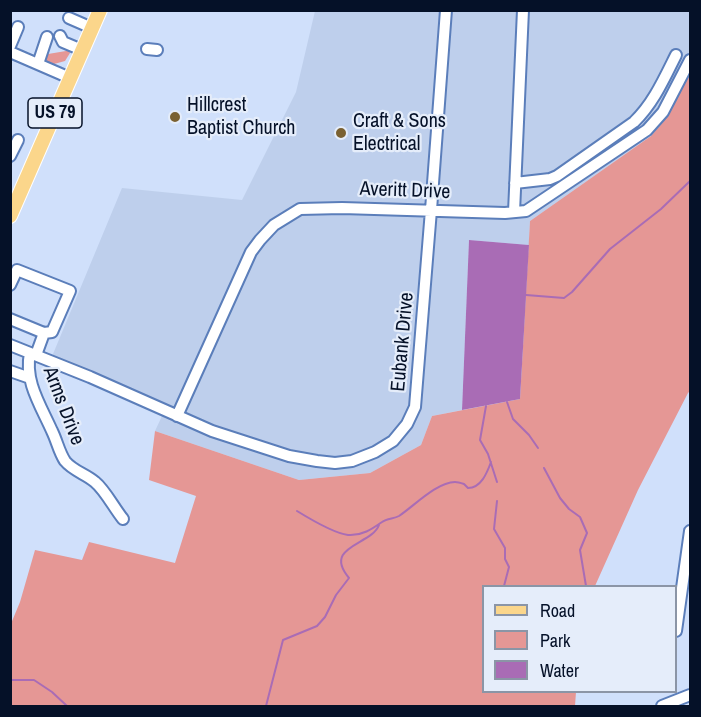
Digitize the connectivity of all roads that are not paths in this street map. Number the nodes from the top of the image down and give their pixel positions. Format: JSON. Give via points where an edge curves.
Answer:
{"nodes":[{"id":1,"x":100,"y":10,"type":"edge"},
{"id":2,"x":446,"y":10,"type":"edge"},
{"id":3,"x":523,"y":10,"type":"edge"},
{"id":4,"x":69,"y":18,"type":"dead end"},
{"id":5,"x":18,"y":27,"type":"dead end"},
{"id":6,"x":92,"y":28,"type":"junction"},
{"id":7,"x":60,"y":36,"type":"dead end"},
{"id":8,"x":47,"y":37,"type":"dead end"},
{"id":9,"x":10,"y":46,"type":"edge"},
{"id":10,"x":82,"y":50,"type":"junction"},
{"id":11,"x":10,"y":52,"type":"edge"},
{"id":12,"x":676,"y":56,"type":"dead end"},
{"id":13,"x":690,"y":60,"type":"edge"},
{"id":14,"x":38,"y":64,"type":"junction"},
{"id":15,"x":70,"y":78,"type":"junction"},
{"id":16,"x":18,"y":140,"type":"dead end"},
{"id":17,"x":10,"y":156,"type":"edge"},
{"id":18,"x":515,"y":183,"type":"junction"},
{"id":19,"x":432,"y":210,"type":"junction"},
{"id":20,"x":514,"y":212,"type":"junction"},
{"id":21,"x":11,"y":214,"type":"edge"},
{"id":22,"x":14,"y":268,"type":"edge"},
{"id":23,"x":10,"y":285,"type":"edge"},
{"id":24,"x":10,"y":319,"type":"edge"},
{"id":25,"x":44,"y":333,"type":"junction"},
{"id":26,"x":10,"y":345,"type":"edge"},
{"id":27,"x":33,"y":354,"type":"junction"},
{"id":28,"x":10,"y":371,"type":"edge"},
{"id":29,"x":30,"y":378,"type":"junction"},
{"id":30,"x":177,"y":416,"type":"junction"},
{"id":31,"x":123,"y":519,"type":"dead end"},
{"id":32,"x":690,"y":531,"type":"edge"},
{"id":33,"x":677,"y":618,"type":"edge"},
{"id":34,"x":690,"y":696,"type":"edge"},
{"id":35,"x":666,"y":705,"type":"edge"}],
"edges":[{"from":1,"to":6,"type":"main road","number":"US 79"},
{"from":2,"to":19,"type":"street","name":"Eubank Drive"},
{"from":3,"to":18,"type":"street"},
{"from":4,"to":6,"type":"street"},
{"from":5,"to":9,"type":"street"},
{"from":6,"to":10,"type":"main road","number":"US 79"},
{"from":7,"to":10,"type":"street","via":[[63,42]]},
{"from":8,"to":14,"type":"street"},
{"from":10,"to":15,"type":"main road","number":"US 79"},
{"from":11,"to":14,"type":"street"},
{"from":12,"to":18,"type":"street","via":[[651,102],[634,122],[557,176]]},
{"from":13,"to":20,"type":"street","name":"Averitt Drive","via":[[663,112],[647,130],[526,211]]},
{"from":14,"to":15,"type":"street"},
{"from":15,"to":21,"type":"main road","number":"US 79"},
{"from":16,"to":17,"type":"street"},
{"from":18,"to":20,"type":"street"},
{"from":19,"to":20,"type":"street","name":"Averitt Drive"},
{"from":19,"to":30,"type":"street","name":"Averitt Drive","via":[[300,208],[274,225],[251,252]]},
{"from":19,"to":30,"type":"street","name":"Eubank Drive","via":[[415,407],[393,441],[352,461],[317,461],[212,432]]},
{"from":22,"to":23,"type":"street"},
{"from":22,"to":25,"type":"street","name":"Arms Drive","via":[[70,291],[52,332]]},
{"from":24,"to":25,"type":"street"},
{"from":25,"to":27,"type":"street","name":"Arms Drive"},
{"from":26,"to":27,"type":"street","name":"Eubank Drive"},
{"from":27,"to":29,"type":"street","name":"Arms Drive","via":[[28,369]]},
{"from":27,"to":30,"type":"street","name":"Eubank Drive"},
{"from":28,"to":29,"type":"street"},
{"from":29,"to":31,"type":"street","name":"Arms Drive","via":[[67,464],[97,483]]},
{"from":32,"to":33,"type":"street"},
{"from":34,"to":35,"type":"street"}]}
